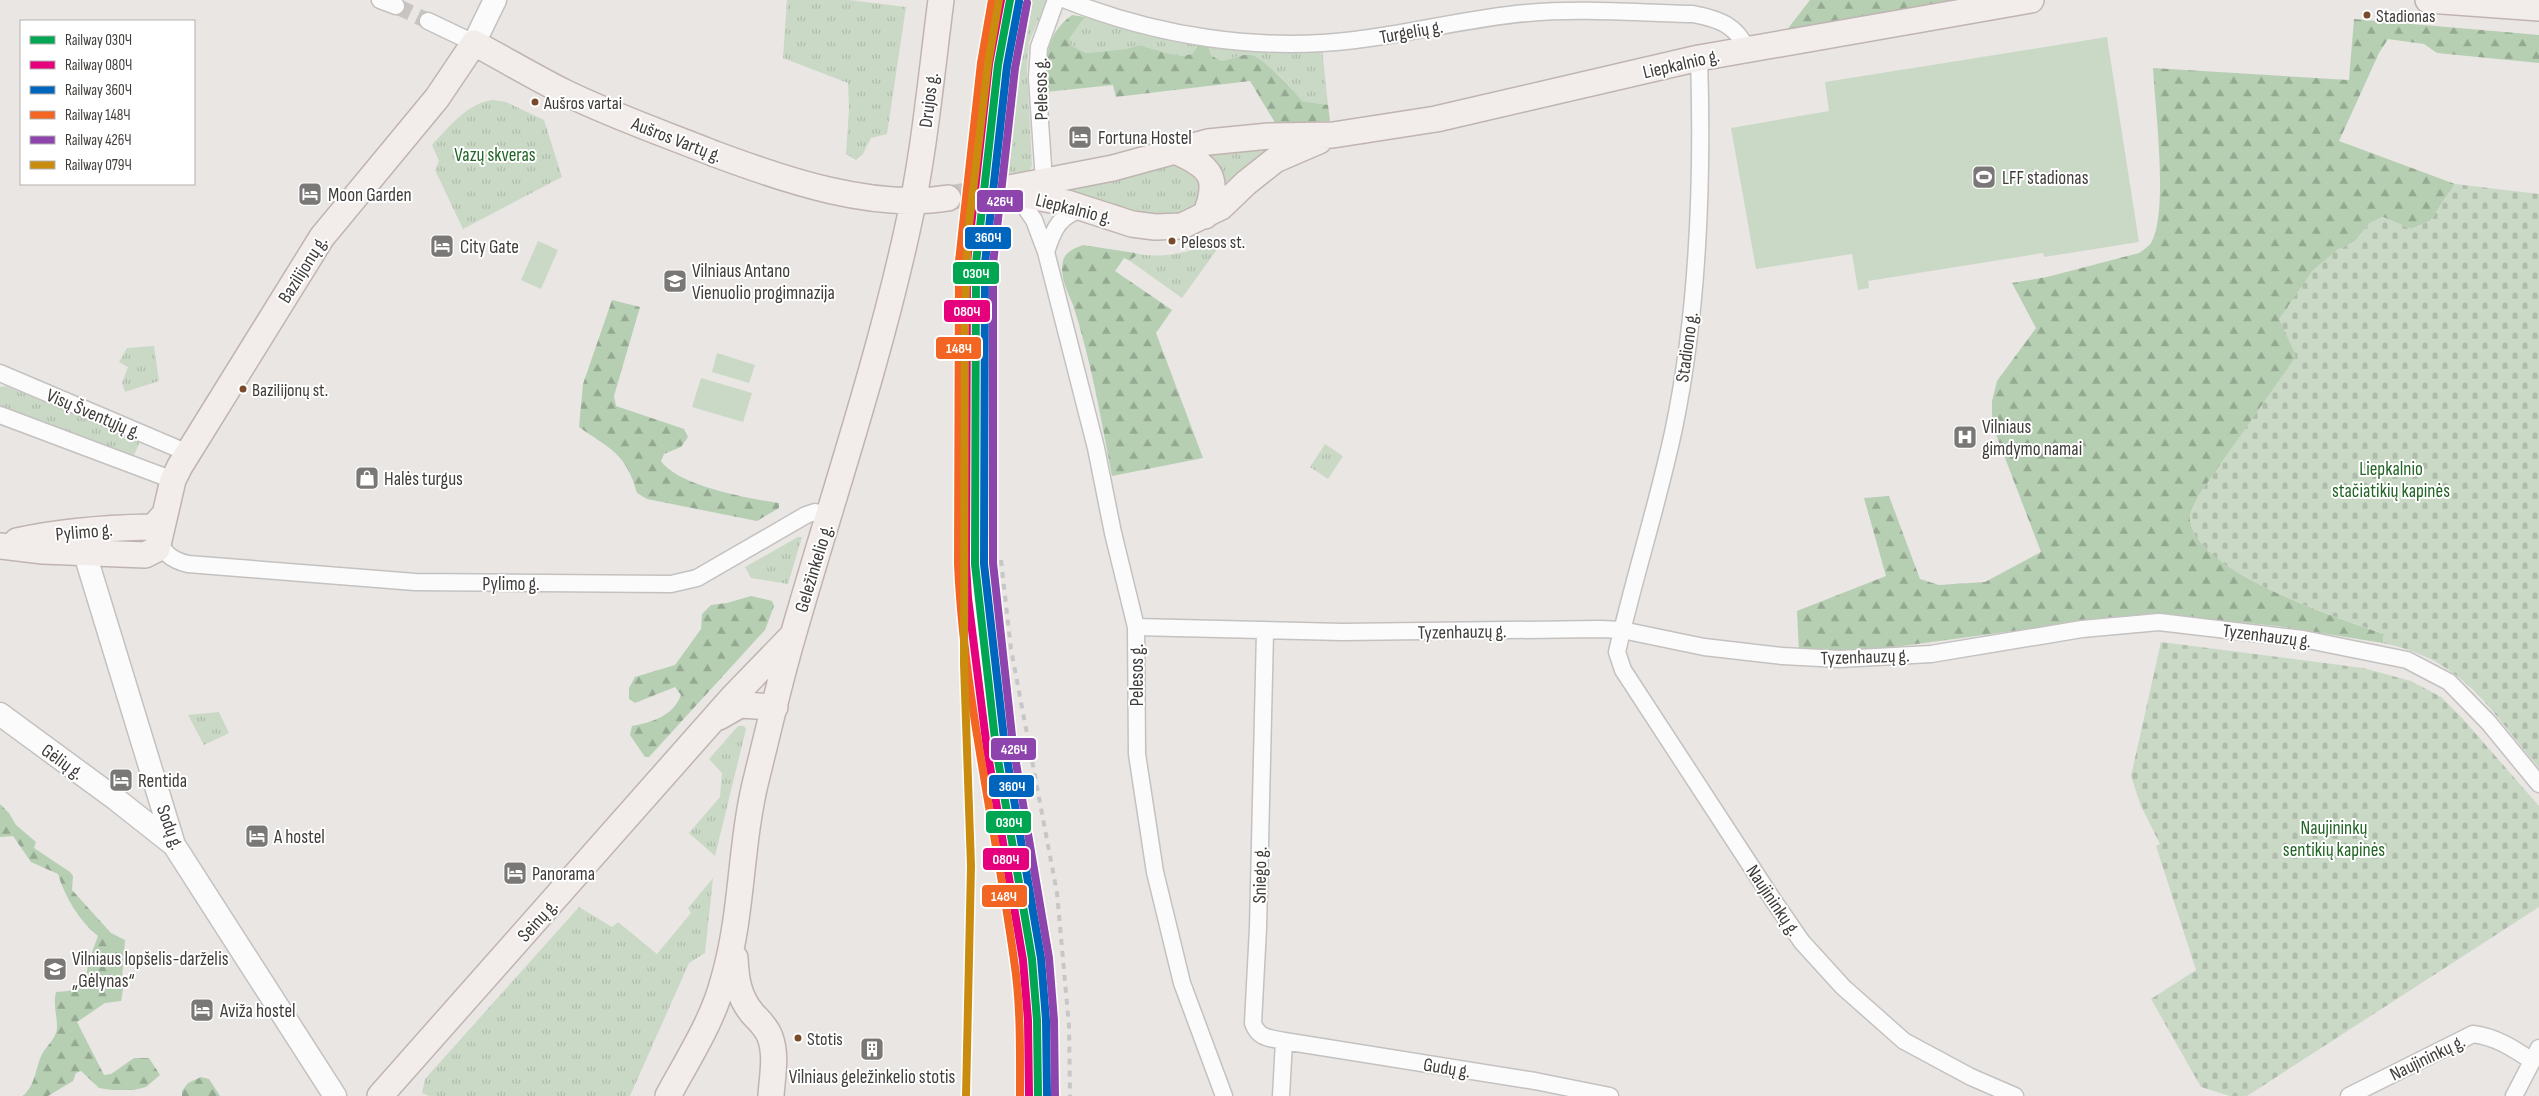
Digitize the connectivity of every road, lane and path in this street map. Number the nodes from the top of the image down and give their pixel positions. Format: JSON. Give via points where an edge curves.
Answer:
{"nodes":[{"id":1,"x":380,"y":0,"type":"edge"},
{"id":2,"x":495,"y":0,"type":"edge"},
{"id":3,"x":941,"y":0,"type":"edge"},
{"id":4,"x":1056,"y":0,"type":"edge"},
{"id":5,"x":1066,"y":0,"type":"edge"},
{"id":6,"x":2031,"y":0,"type":"edge"},
{"id":7,"x":2428,"y":0,"type":"edge"},
{"id":8,"x":396,"y":6,"type":"tunnel mouth"},
{"id":9,"x":2539,"y":8,"type":"edge"},
{"id":10,"x":428,"y":21,"type":"tunnel mouth"},
{"id":11,"x":474,"y":43,"type":"junction"},
{"id":12,"x":1748,"y":49,"type":"junction"},
{"id":13,"x":1699,"y":58,"type":"junction"},
{"id":14,"x":1333,"y":136,"type":"junction"},
{"id":15,"x":1175,"y":151,"type":"junction"},
{"id":16,"x":1044,"y":181,"type":"junction"},
{"id":17,"x":1017,"y":195,"type":"junction"},
{"id":18,"x":948,"y":198,"type":"tunnel mouth"},
{"id":19,"x":914,"y":200,"type":"junction"},
{"id":20,"x":1087,"y":209,"type":"junction"},
{"id":21,"x":1205,"y":216,"type":"junction"},
{"id":22,"x":1046,"y":252,"type":"junction"},
{"id":23,"x":0,"y":373,"type":"edge"},
{"id":24,"x":0,"y":415,"type":"edge"},
{"id":25,"x":188,"y":453,"type":"junction"},
{"id":26,"x":173,"y":480,"type":"junction"},
{"id":27,"x":829,"y":515,"type":"junction"},
{"id":28,"x":68,"y":532,"type":"junction"},
{"id":29,"x":159,"y":540,"type":"junction"},
{"id":30,"x":0,"y":546,"type":"edge"},
{"id":31,"x":85,"y":554,"type":"junction"},
{"id":32,"x":1136,"y":627,"type":"junction"},
{"id":33,"x":1622,"y":630,"type":"junction"},
{"id":34,"x":1265,"y":632,"type":"junction"},
{"id":35,"x":793,"y":635,"type":"junction"},
{"id":36,"x":775,"y":708,"type":"junction"},
{"id":37,"x":0,"y":714,"type":"edge"},
{"id":38,"x":712,"y":720,"type":"junction"},
{"id":39,"x":2539,"y":784,"type":"edge"},
{"id":40,"x":158,"y":793,"type":"junction"},
{"id":41,"x":128,"y":808,"type":"junction"},
{"id":42,"x":174,"y":845,"type":"junction"},
{"id":43,"x":733,"y":940,"type":"junction"},
{"id":44,"x":752,"y":1013,"type":"junction"},
{"id":45,"x":710,"y":1021,"type":"junction"},
{"id":46,"x":1284,"y":1041,"type":"junction"},
{"id":47,"x":2535,"y":1054,"type":"edge"},
{"id":48,"x":334,"y":1096,"type":"edge"},
{"id":49,"x":380,"y":1096,"type":"edge"},
{"id":50,"x":668,"y":1096,"type":"edge"},
{"id":51,"x":771,"y":1096,"type":"edge"},
{"id":52,"x":1224,"y":1096,"type":"edge"},
{"id":53,"x":1281,"y":1096,"type":"edge"},
{"id":54,"x":1610,"y":1096,"type":"edge"},
{"id":55,"x":2015,"y":1096,"type":"edge"},
{"id":56,"x":2349,"y":1096,"type":"edge"},
{"id":57,"x":2514,"y":1096,"type":"edge"}],
"edges":[{"from":1,"to":8,"type":"street"},
{"from":2,"to":11,"type":"main road"},
{"from":3,"to":19,"type":"main road","name":"Drujos g."},
{"from":4,"to":16,"type":"street","name":"Pelesos g.","via":[[1039,47],[1037,70]]},
{"from":5,"to":12,"type":"street","name":"Turgelių g.","via":[[1152,28],[1237,42],[1353,40],[1473,19],[1529,13],[1693,14],[1713,18],[1732,27],[1741,35]]},
{"from":6,"to":12,"type":"main road","name":"Liepkalnio g."},
{"from":7,"to":9,"type":"main road"},
{"from":10,"to":11,"type":"street","name":"Aušros Vartų g."},
{"from":11,"to":19,"type":"main road","name":"Aušros Vartų g.","via":[[577,98],[747,165],[821,187],[882,199]]},
{"from":11,"to":25,"type":"main road","name":"Bazilijonų g.","via":[[437,98],[322,237]]},
{"from":12,"to":13,"type":"main road","name":"Liepkalnio g."},
{"from":13,"to":14,"type":"main road","name":"Liepkalnio g.","via":[[1487,109]]},
{"from":13,"to":33,"type":"street","name":"Stadiono g.","via":[[1698,236],[1685,362],[1662,478]]},
{"from":14,"to":15,"type":"main road","name":"Liepkalnio g.","via":[[1238,138]]},
{"from":14,"to":21,"type":"main road","name":"Liepkalnio g.","via":[[1275,160],[1227,202]]},
{"from":15,"to":16,"type":"main road","name":"Liepkalnio g.","via":[[1113,168]]},
{"from":15,"to":21,"type":"main road","via":[[1195,160],[1210,174],[1214,184],[1213,197]]},
{"from":16,"to":17,"type":"main road","name":"Liepkalnio g.","via":[[1004,189]]},
{"from":17,"to":20,"type":"main road","name":"Liepkalnio g.","via":[[1054,199]]},
{"from":17,"to":22,"type":"street","name":"Pelesos g.","via":[[1031,215]]},
{"from":18,"to":19,"type":"main road"},
{"from":19,"to":27,"type":"main road","name":"Geležinkelio g.","via":[[880,336]]},
{"from":20,"to":21,"type":"main road","name":"Liepkalnio g.","via":[[1132,224],[1155,227],[1182,226]]},
{"from":20,"to":22,"type":"street","via":[[1074,211],[1058,223]]},
{"from":22,"to":32,"type":"street","name":"Pelesos g.","via":[[1094,438]]},
{"from":23,"to":25,"type":"street","name":"Visų Šventųjų g."},
{"from":24,"to":26,"type":"street","name":"Visų Šventųjų g."},
{"from":25,"to":26,"type":"main road","name":"Bazilijonų g."},
{"from":26,"to":29,"type":"main road","name":"Bazilijonų g."},
{"from":27,"to":29,"type":"street","name":"Pylimo g.","via":[[816,512],[806,515],[697,578],[671,584],[415,582],[188,564]]},
{"from":27,"to":35,"type":"main road","name":"Geležinkelio g."},
{"from":28,"to":29,"type":"main road","name":"Pylimo g."},
{"from":28,"to":30,"type":"main road","name":"Pylimo g."},
{"from":28,"to":31,"type":"main road","name":"Sodų g.","via":[[77,539]]},
{"from":29,"to":31,"type":"main road","name":"Pylimo g."},
{"from":30,"to":31,"type":"main road","name":"Pylimo g."},
{"from":31,"to":40,"type":"main road","name":"Sodų g."},
{"from":32,"to":34,"type":"street","name":"Tyzenhauzų g."},
{"from":32,"to":52,"type":"street","name":"Pelesos g.","via":[[1137,754],[1155,872],[1182,983]]},
{"from":33,"to":34,"type":"street","name":"Tyzenhauzų g."},
{"from":33,"to":39,"type":"street","name":"Tyzenhauzų g.","via":[[1704,647],[1840,659],[1931,654],[2082,629],[2159,622],[2303,639],[2407,660],[2449,682],[2489,723]]},
{"from":33,"to":55,"type":"street","name":"Naujininkų g.","via":[[1617,652],[1624,670],[1802,942],[1843,987],[1904,1041],[1971,1077]]},
{"from":34,"to":46,"type":"street","name":"Sniego g.","via":[[1253,1022],[1256,1032],[1263,1037]]},
{"from":35,"to":36,"type":"main road","name":"Geležinkelio g."},
{"from":35,"to":38,"type":"main road","name":"Seinų g."},
{"from":36,"to":38,"type":"main road","name":"Seinų g.","via":[[740,705]]},
{"from":36,"to":43,"type":"main road","name":"Geležinkelio g.","via":[[747,825]]},
{"from":37,"to":41,"type":"main road","name":"Gėlių g."},
{"from":38,"to":49,"type":"main road","name":"Seinų g."},
{"from":40,"to":41,"type":"main road","via":[[151,804],[142,809]]},
{"from":40,"to":42,"type":"main road","name":"Sodų g."},
{"from":41,"to":42,"type":"main road","name":"Gėlių g."},
{"from":42,"to":48,"type":"main road","name":"Sodų g."},
{"from":43,"to":44,"type":"main road","name":"Geležinkelio g.","via":[[738,988]]},
{"from":43,"to":45,"type":"main road","name":"Geležinkelio g."},
{"from":44,"to":45,"type":"main road","via":[[727,1010]]},
{"from":44,"to":51,"type":"main road","name":"Geležinkelio g.","via":[[762,1022],[771,1040],[774,1054]]},
{"from":45,"to":50,"type":"main road","name":"Geležinkelio g."},
{"from":46,"to":53,"type":"street"},
{"from":46,"to":54,"type":"street","name":"Gudų g."},
{"from":47,"to":56,"type":"street","name":"Naujininkų g.","via":[[2489,1036],[2473,1034]]},
{"from":47,"to":57,"type":"street"}]}
